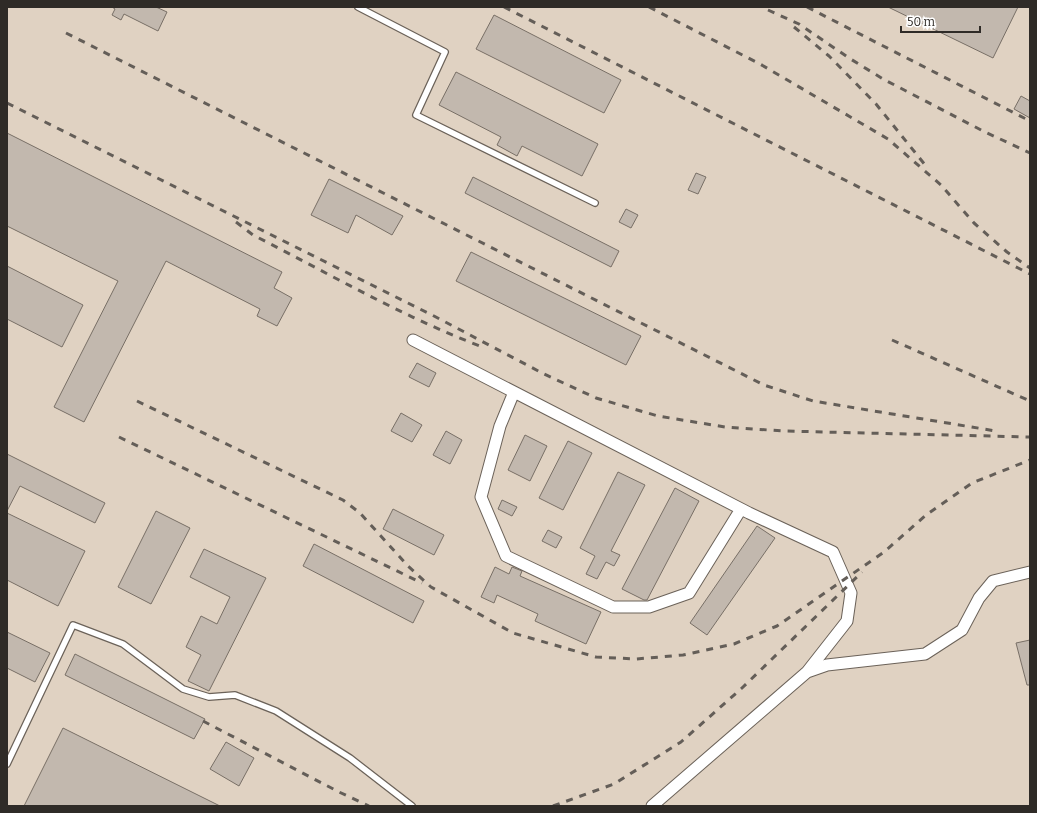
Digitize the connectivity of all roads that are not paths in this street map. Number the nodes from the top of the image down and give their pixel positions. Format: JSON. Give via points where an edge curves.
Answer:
{"nodes":[{"id":1,"x":358,"y":7,"type":"edge"},
{"id":2,"x":595,"y":203,"type":"dead end"},
{"id":3,"x":413,"y":340,"type":"dead end"},
{"id":4,"x":514,"y":392,"type":"junction"},
{"id":5,"x":741,"y":509,"type":"junction"},
{"id":6,"x":1030,"y":572,"type":"edge"},
{"id":7,"x":807,"y":672,"type":"junction"},
{"id":8,"x":7,"y":764,"type":"edge"},
{"id":9,"x":412,"y":806,"type":"edge"},
{"id":10,"x":652,"y":806,"type":"edge"}],
"edges":[{"from":1,"to":2,"type":"lane","via":[[445,52],[416,115]]},
{"from":3,"to":4,"type":"street"},
{"from":4,"to":5,"type":"street"},
{"from":4,"to":5,"type":"street","via":[[500,426],[481,497],[506,556],[613,607],[649,607],[689,593]]},
{"from":5,"to":7,"type":"street","via":[[833,552],[851,593],[847,622]]},
{"from":6,"to":7,"type":"street","via":[[993,581],[979,598],[962,630],[925,654],[827,665]]},
{"from":7,"to":10,"type":"street"},
{"from":8,"to":9,"type":"lane","via":[[74,625],[123,644],[183,689],[209,697],[235,695],[276,711],[350,758]]}]}
